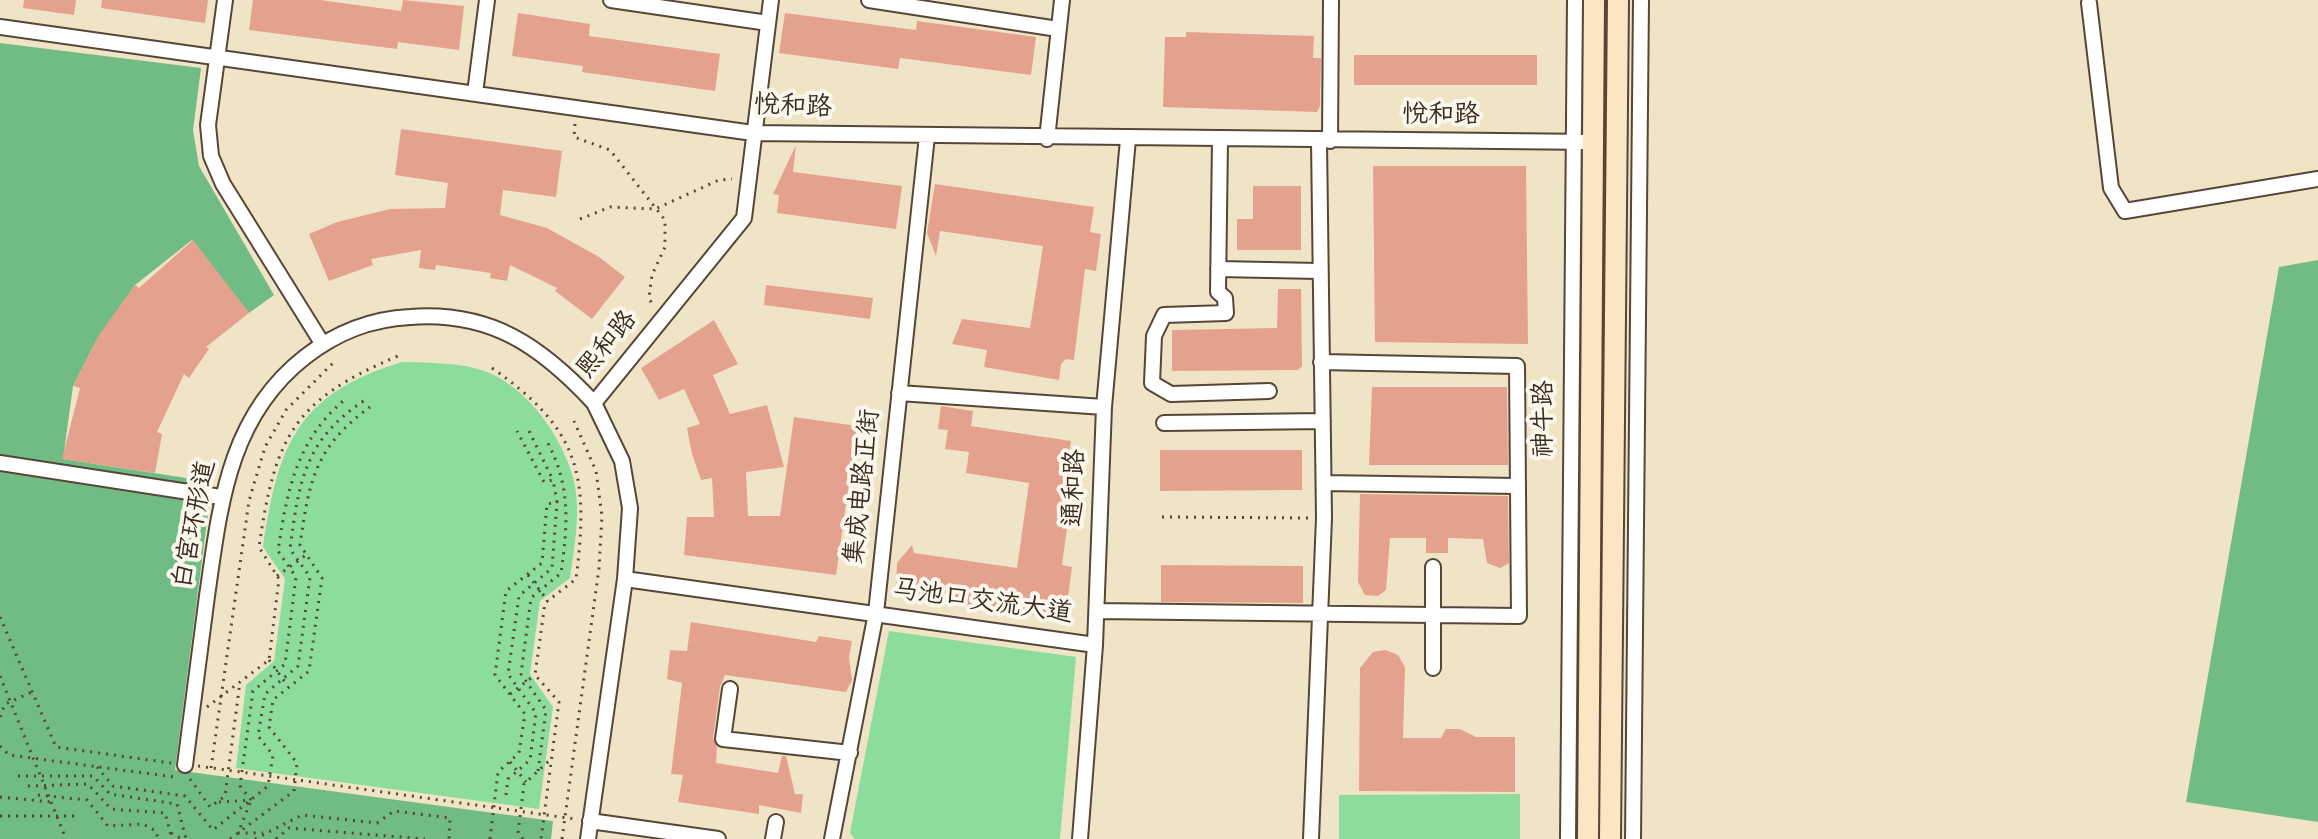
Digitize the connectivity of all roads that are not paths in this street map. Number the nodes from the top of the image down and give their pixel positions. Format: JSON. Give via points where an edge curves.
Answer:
{"nodes":[{"id":1,"x":225,"y":0,"type":"edge"},
{"id":2,"x":487,"y":0,"type":"edge"},
{"id":3,"x":611,"y":0,"type":"edge"},
{"id":4,"x":771,"y":0,"type":"edge"},
{"id":5,"x":869,"y":0,"type":"edge"},
{"id":6,"x":1062,"y":0,"type":"edge"},
{"id":7,"x":1331,"y":0,"type":"edge"},
{"id":8,"x":1575,"y":0,"type":"edge"},
{"id":9,"x":1594,"y":0,"type":"edge"},
{"id":10,"x":1618,"y":0,"type":"edge"},
{"id":11,"x":1641,"y":0,"type":"edge"},
{"id":12,"x":2089,"y":3,"type":"dead end"},
{"id":13,"x":768,"y":23,"type":"junction"},
{"id":14,"x":0,"y":27,"type":"edge"},
{"id":15,"x":1058,"y":29,"type":"junction"},
{"id":16,"x":218,"y":56,"type":"junction"},
{"id":17,"x":475,"y":93,"type":"junction"},
{"id":18,"x":753,"y":133,"type":"junction"},
{"id":19,"x":927,"y":136,"type":"junction"},
{"id":20,"x":1047,"y":139,"type":"junction"},
{"id":21,"x":1128,"y":139,"type":"junction"},
{"id":22,"x":1220,"y":140,"type":"junction"},
{"id":23,"x":1325,"y":141,"type":"junction"},
{"id":24,"x":1584,"y":142,"type":"junction"},
{"id":25,"x":2318,"y":179,"type":"edge"},
{"id":26,"x":1218,"y":269,"type":"junction"},
{"id":27,"x":1319,"y":271,"type":"junction"},
{"id":28,"x":322,"y":343,"type":"junction"},
{"id":29,"x":1321,"y":362,"type":"junction"},
{"id":30,"x":1269,"y":391,"type":"dead end"},
{"id":31,"x":899,"y":393,"type":"junction"},
{"id":32,"x":594,"y":403,"type":"junction"},
{"id":33,"x":1104,"y":407,"type":"junction"},
{"id":34,"x":1323,"y":421,"type":"junction"},
{"id":35,"x":1164,"y":423,"type":"dead end"},
{"id":36,"x":0,"y":463,"type":"edge"},
{"id":37,"x":1324,"y":483,"type":"junction"},
{"id":38,"x":1518,"y":486,"type":"junction"},
{"id":39,"x":221,"y":497,"type":"junction"},
{"id":40,"x":1433,"y":567,"type":"dead end"},
{"id":41,"x":625,"y":579,"type":"junction"},
{"id":42,"x":1097,"y":611,"type":"junction"},
{"id":43,"x":1323,"y":611,"type":"junction"},
{"id":44,"x":876,"y":613,"type":"junction"},
{"id":45,"x":1432,"y":613,"type":"junction"},
{"id":46,"x":1095,"y":645,"type":"junction"},
{"id":47,"x":1433,"y":668,"type":"dead end"},
{"id":48,"x":730,"y":689,"type":"dead end"},
{"id":49,"x":850,"y":753,"type":"junction"},
{"id":50,"x":185,"y":765,"type":"road end"},
{"id":51,"x":590,"y":821,"type":"junction"},
{"id":52,"x":776,"y":822,"type":"dead end"},
{"id":53,"x":588,"y":839,"type":"edge"},
{"id":54,"x":718,"y":839,"type":"edge"},
{"id":55,"x":773,"y":839,"type":"edge"},
{"id":56,"x":832,"y":839,"type":"edge"},
{"id":57,"x":1080,"y":839,"type":"edge"},
{"id":58,"x":1311,"y":839,"type":"edge"},
{"id":59,"x":1568,"y":839,"type":"edge"},
{"id":60,"x":1588,"y":839,"type":"edge"},
{"id":61,"x":1610,"y":839,"type":"edge"},
{"id":62,"x":1633,"y":839,"type":"edge"}],
"edges":[{"from":1,"to":16,"type":"street"},
{"from":2,"to":17,"type":"street"},
{"from":3,"to":13,"type":"street"},
{"from":4,"to":13,"type":"street","name":"熙和路"},
{"from":5,"to":15,"type":"street"},
{"from":6,"to":15,"type":"street"},
{"from":7,"to":23,"type":"street"},
{"from":8,"to":24,"type":"street","name":"神牛路"},
{"from":9,"to":24,"type":"main road","name":"神牛路"},
{"from":10,"to":61,"type":"main road"},
{"from":11,"to":62,"type":"street"},
{"from":12,"to":25,"type":"street","via":[[2111,188],[2125,211]]},
{"from":13,"to":18,"type":"street","name":"熙和路"},
{"from":14,"to":16,"type":"street","name":"悦和路"},
{"from":15,"to":20,"type":"street"},
{"from":16,"to":17,"type":"street","name":"悦和路"},
{"from":16,"to":28,"type":"street","via":[[208,125],[211,156]]},
{"from":17,"to":18,"type":"street","name":"悦和路"},
{"from":18,"to":19,"type":"street","name":"悦和路"},
{"from":18,"to":32,"type":"street","name":"熙和路","via":[[744,218]]},
{"from":19,"to":20,"type":"street","name":"悦和路"},
{"from":19,"to":31,"type":"street","name":"集成电路正街"},
{"from":20,"to":21,"type":"street","name":"悦和路"},
{"from":21,"to":22,"type":"street","name":"悦和路"},
{"from":21,"to":33,"type":"street","name":"通和路"},
{"from":22,"to":23,"type":"street","name":"悦和路"},
{"from":22,"to":26,"type":"street"},
{"from":23,"to":24,"type":"street","name":"悦和路"},
{"from":23,"to":27,"type":"street"},
{"from":24,"to":59,"type":"street","name":"神牛路"},
{"from":24,"to":60,"type":"main road","name":"神牛路"},
{"from":26,"to":27,"type":"street"},
{"from":26,"to":30,"type":"street","via":[[1218,292],[1225,298],[1226,313],[1164,315],[1154,336],[1152,383],[1171,394]]},
{"from":27,"to":29,"type":"street"},
{"from":28,"to":32,"type":"street","name":"白宫环形道","via":[[367,322],[400,317],[483,323],[514,333]]},
{"from":28,"to":39,"type":"street","name":"白宫环形道","via":[[288,370],[249,419]]},
{"from":29,"to":34,"type":"street"},
{"from":29,"to":38,"type":"street","via":[[1517,366]]},
{"from":31,"to":33,"type":"street"},
{"from":31,"to":44,"type":"street","name":"集成电路正街"},
{"from":32,"to":41,"type":"street","name":"熙和路","via":[[622,461],[630,508]]},
{"from":33,"to":42,"type":"street","name":"通和路"},
{"from":34,"to":35,"type":"street"},
{"from":34,"to":37,"type":"street"},
{"from":36,"to":39,"type":"street"},
{"from":37,"to":38,"type":"street"},
{"from":37,"to":43,"type":"street"},
{"from":38,"to":45,"type":"street","via":[[1519,616]]},
{"from":39,"to":50,"type":"street","name":"白宫环形道"},
{"from":40,"to":45,"type":"street"},
{"from":41,"to":44,"type":"street","name":"马池口交流大道"},
{"from":41,"to":51,"type":"street","name":"熙和路"},
{"from":42,"to":43,"type":"street"},
{"from":42,"to":46,"type":"street","name":"通和路"},
{"from":43,"to":45,"type":"street"},
{"from":43,"to":58,"type":"street"},
{"from":44,"to":46,"type":"street","name":"马池口交流大道"},
{"from":44,"to":49,"type":"street","name":"集成电路正街"},
{"from":45,"to":47,"type":"street"},
{"from":46,"to":57,"type":"street","name":"通和路"},
{"from":48,"to":49,"type":"street","via":[[723,739]]},
{"from":49,"to":56,"type":"street","name":"集成电路正街"},
{"from":51,"to":53,"type":"street","name":"熙和路"},
{"from":51,"to":54,"type":"street"},
{"from":52,"to":55,"type":"street"}]}
